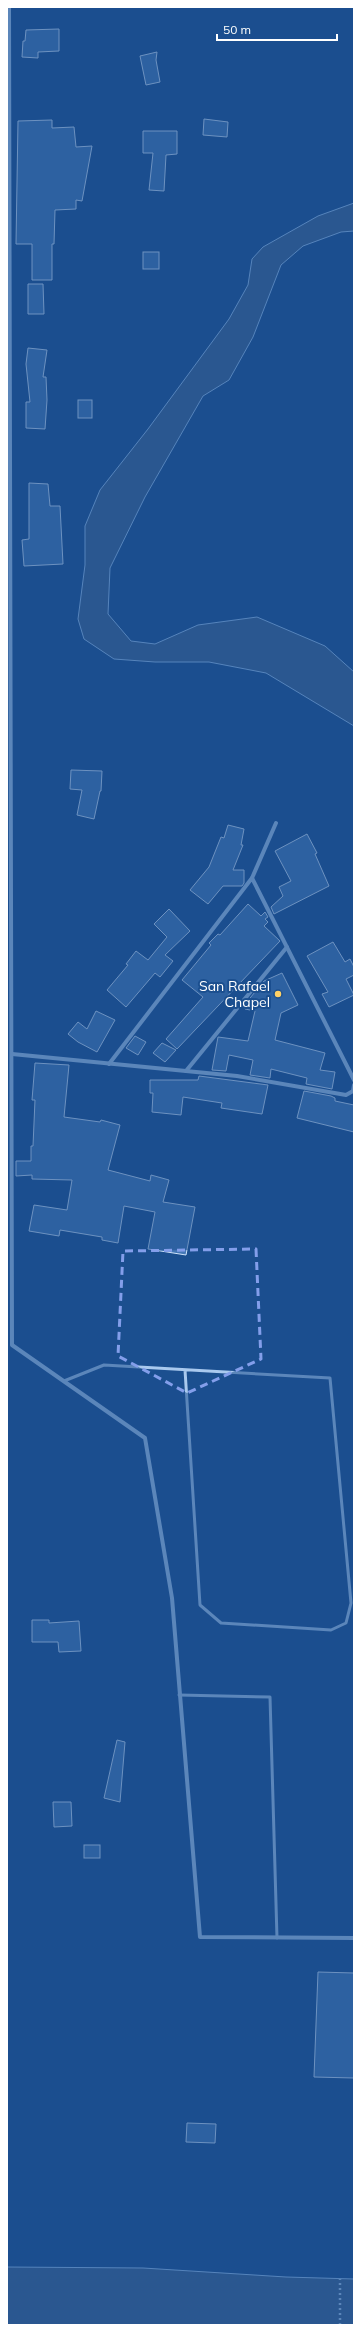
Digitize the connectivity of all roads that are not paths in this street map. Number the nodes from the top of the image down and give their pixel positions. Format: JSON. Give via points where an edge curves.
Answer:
{"nodes":[{"id":1,"x":9,"y":7,"type":"edge"},
{"id":2,"x":8,"y":193,"type":"edge"},
{"id":3,"x":276,"y":822,"type":"dead end"},
{"id":4,"x":252,"y":878,"type":"junction"},
{"id":5,"x":287,"y":947,"type":"junction"},
{"id":6,"x":12,"y":1054,"type":"junction"},
{"id":7,"x":109,"y":1064,"type":"junction"},
{"id":8,"x":186,"y":1071,"type":"junction"},
{"id":9,"x":354,"y":1080,"type":"edge"},
{"id":10,"x":354,"y":1085,"type":"edge"},
{"id":11,"x":185,"y":1370,"type":"junction"},
{"id":12,"x":64,"y":1382,"type":"junction"},
{"id":13,"x":179,"y":1695,"type":"junction"},
{"id":14,"x":277,"y":1938,"type":"junction"},
{"id":15,"x":354,"y":1938,"type":"edge"}],
"edges":[{"from":1,"to":2,"type":"street"},
{"from":2,"to":6,"type":"street"},
{"from":3,"to":4,"type":"street"},
{"from":4,"to":5,"type":"street"},
{"from":4,"to":7,"type":"street"},
{"from":5,"to":8,"type":"street"},
{"from":5,"to":9,"type":"street"},
{"from":6,"to":7,"type":"street"},
{"from":6,"to":12,"type":"street","via":[[12,1345]]},
{"from":7,"to":8,"type":"street"},
{"from":8,"to":10,"type":"street","via":[[237,1076],[346,1095],[353,1090]]},
{"from":11,"to":11,"type":"lane","via":[[330,1378],[351,1603],[346,1623],[331,1630],[220,1623],[200,1605]]},
{"from":11,"to":12,"type":"lane","via":[[104,1365]]},
{"from":12,"to":13,"type":"street","via":[[144,1438],[172,1598]]},
{"from":13,"to":14,"type":"street","via":[[200,1937]]},
{"from":13,"to":14,"type":"lane","via":[[270,1697]]},
{"from":14,"to":15,"type":"street"}]}
